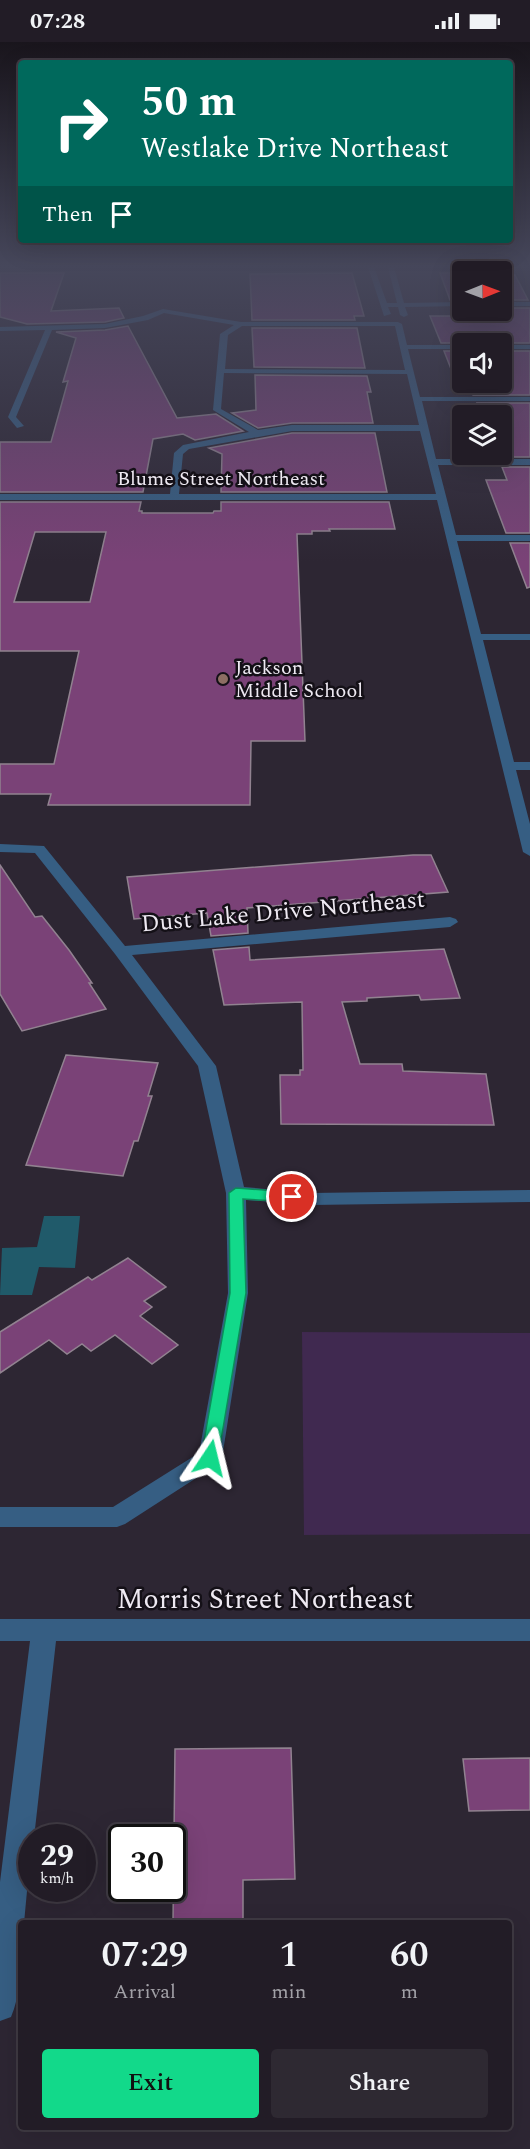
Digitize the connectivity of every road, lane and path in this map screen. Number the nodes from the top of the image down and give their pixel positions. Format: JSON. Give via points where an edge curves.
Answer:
{"nodes":[{"id":1,"x":33,"y":365,"type":"edge"},
{"id":2,"x":221,"y":365,"type":"edge"},
{"id":3,"x":408,"y":365,"type":"edge"},
{"id":4,"x":220,"y":371,"type":"junction"},
{"id":5,"x":410,"y":372,"type":"junction"},
{"id":6,"x":417,"y":399,"type":"junction"},
{"id":7,"x":530,"y":399,"type":"edge"},
{"id":8,"x":20,"y":426,"type":"dead end"},
{"id":9,"x":424,"y":428,"type":"junction"},
{"id":10,"x":257,"y":433,"type":"junction"},
{"id":11,"x":432,"y":462,"type":"junction"},
{"id":12,"x":530,"y":462,"type":"edge"},
{"id":13,"x":0,"y":497,"type":"edge"},
{"id":14,"x":174,"y":497,"type":"junction"},
{"id":15,"x":442,"y":497,"type":"junction"},
{"id":16,"x":452,"y":538,"type":"junction"},
{"id":17,"x":530,"y":538,"type":"edge"},
{"id":18,"x":477,"y":637,"type":"junction"},
{"id":19,"x":530,"y":637,"type":"edge"},
{"id":20,"x":508,"y":766,"type":"junction"},
{"id":21,"x":530,"y":766,"type":"edge"},
{"id":22,"x":0,"y":848,"type":"edge"},
{"id":23,"x":530,"y":852,"type":"edge"},
{"id":24,"x":450,"y":922,"type":"dead end"},
{"id":25,"x":121,"y":951,"type":"junction"},
{"id":26,"x":236,"y":1193,"type":"junction"},
{"id":27,"x":530,"y":1197,"type":"edge"},
{"id":28,"x":0,"y":1518,"type":"edge"},
{"id":29,"x":0,"y":1630,"type":"edge"},
{"id":30,"x":44,"y":1630,"type":"junction"},
{"id":31,"x":530,"y":1630,"type":"edge"},
{"id":32,"x":0,"y":2006,"type":"edge"}],
"edges":[{"from":1,"to":8,"type":"street","via":[[12,417]]},
{"from":2,"to":4,"type":"street"},
{"from":3,"to":5,"type":"street"},
{"from":4,"to":5,"type":"street"},
{"from":4,"to":10,"type":"street","via":[[218,410]]},
{"from":5,"to":6,"type":"street"},
{"from":6,"to":7,"type":"street"},
{"from":6,"to":9,"type":"street"},
{"from":9,"to":10,"type":"street","via":[[292,428]]},
{"from":9,"to":11,"type":"street"},
{"from":10,"to":14,"type":"street","via":[[186,447],[179,453]]},
{"from":11,"to":12,"type":"street"},
{"from":11,"to":15,"type":"street"},
{"from":13,"to":14,"type":"street","name":"Blume Street Northeast"},
{"from":14,"to":15,"type":"street","name":"Blume Street Northeast"},
{"from":15,"to":16,"type":"street"},
{"from":16,"to":17,"type":"street"},
{"from":16,"to":18,"type":"street"},
{"from":18,"to":19,"type":"street"},
{"from":18,"to":20,"type":"street"},
{"from":20,"to":21,"type":"street"},
{"from":20,"to":23,"type":"street"},
{"from":22,"to":25,"type":"street","via":[[39,849]]},
{"from":24,"to":25,"type":"street","name":"Dust Lake Drive Northeast"},
{"from":25,"to":26,"type":"street","via":[[207,1066]]},
{"from":26,"to":27,"type":"street","via":[[311,1199]]},
{"from":26,"to":28,"type":"street","via":[[238,1293],[210,1458],[117,1517]]},
{"from":29,"to":30,"type":"street","name":"Morris Street Northeast"},
{"from":30,"to":31,"type":"street","name":"Morris Street Northeast"},
{"from":30,"to":32,"type":"street"}]}
